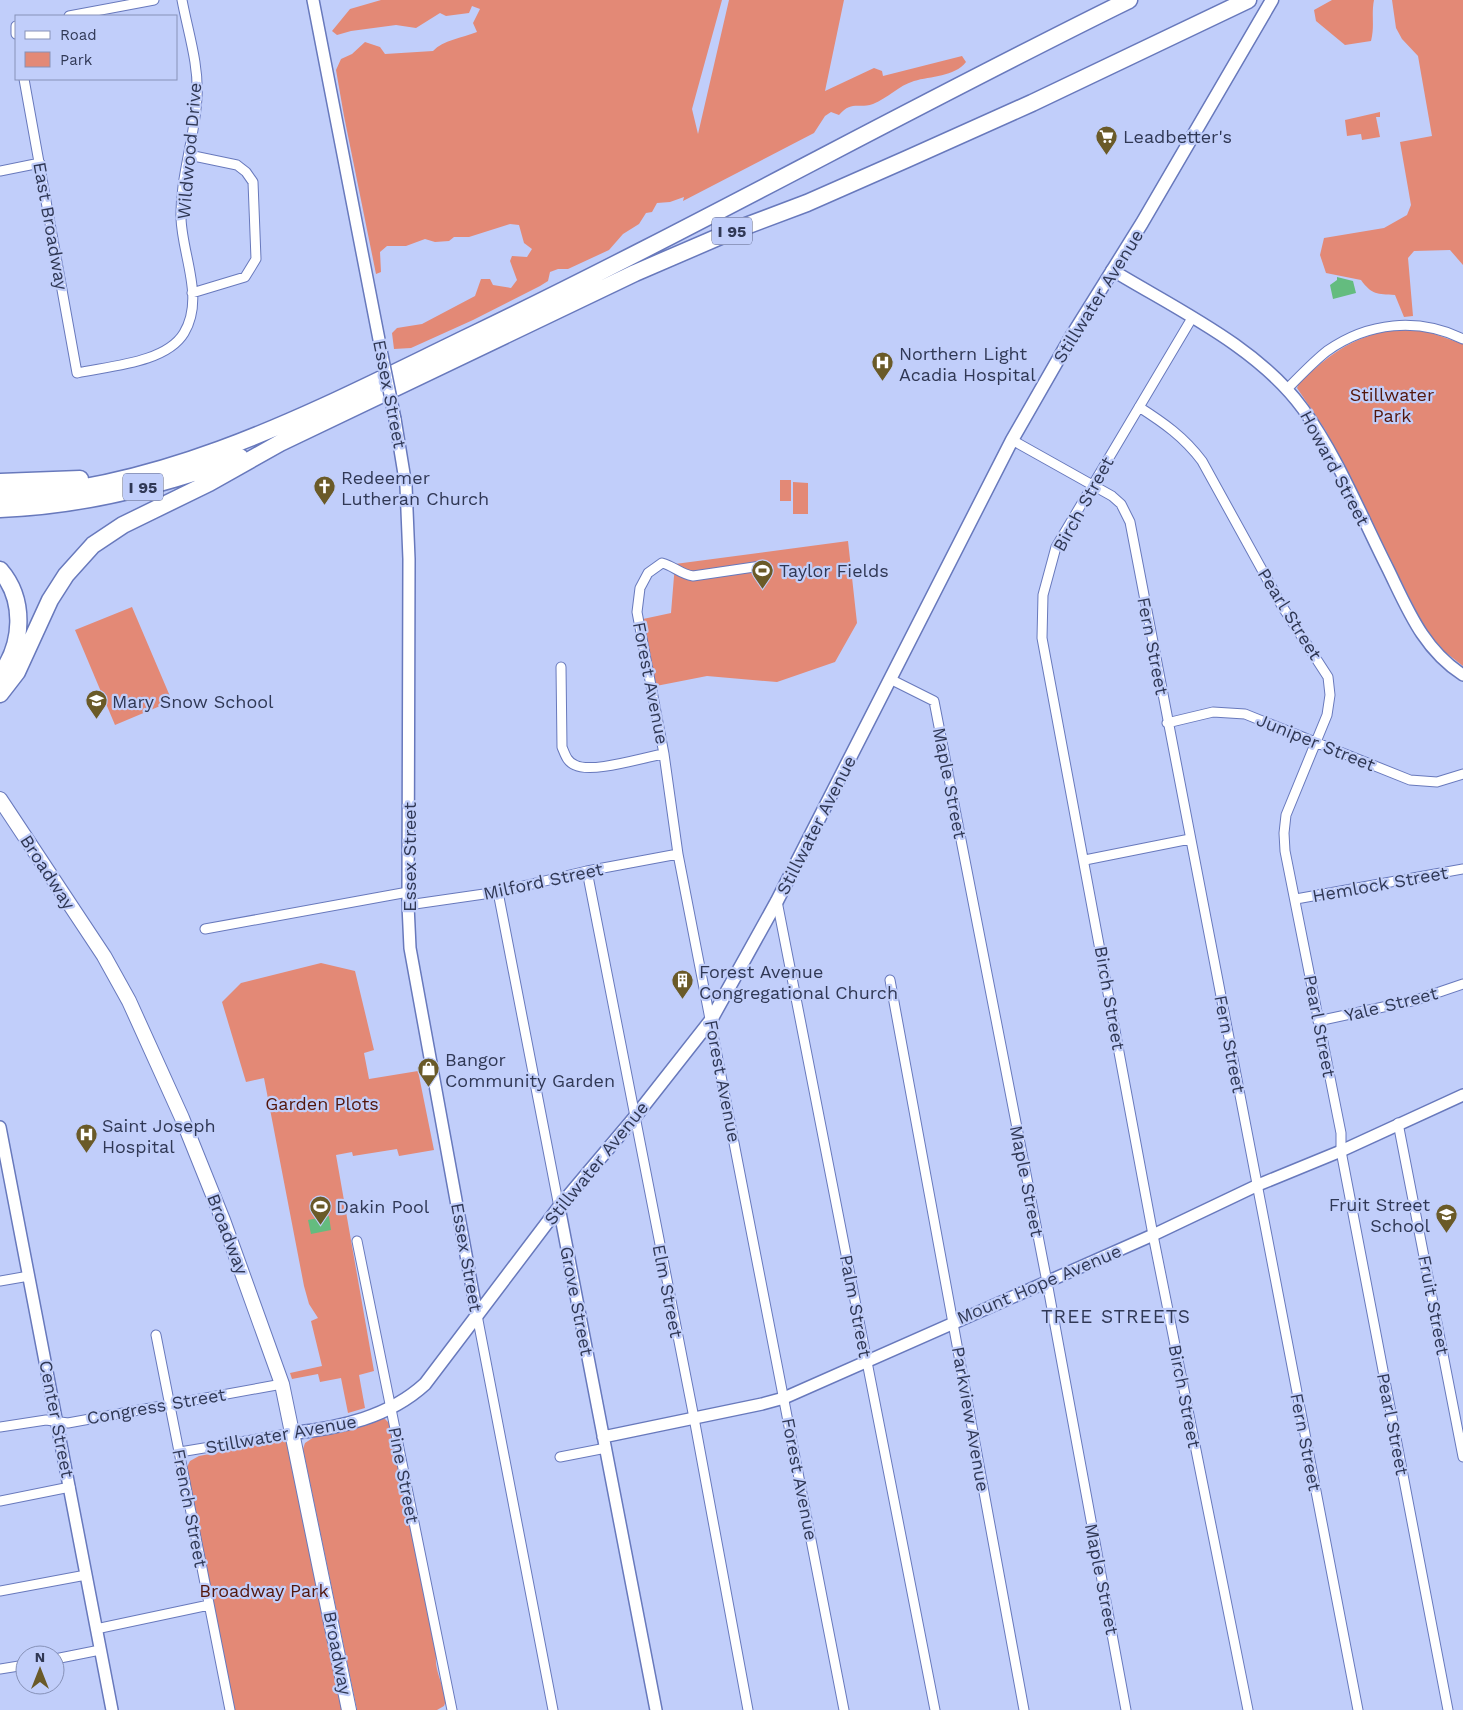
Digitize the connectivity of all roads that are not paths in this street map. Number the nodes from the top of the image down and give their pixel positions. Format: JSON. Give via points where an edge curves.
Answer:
{"nodes":[{"id":1,"x":154,"y":0,"type":"edge"},
{"id":2,"x":182,"y":0,"type":"edge"},
{"id":3,"x":313,"y":0,"type":"edge"},
{"id":4,"x":1129,"y":0,"type":"edge"},
{"id":5,"x":1248,"y":0,"type":"edge"},
{"id":6,"x":1272,"y":0,"type":"edge"},
{"id":7,"x":74,"y":15,"type":"edge"},
{"id":8,"x":24,"y":80,"type":"edge"},
{"id":9,"x":189,"y":155,"type":"junction"},
{"id":10,"x":40,"y":164,"type":"junction"},
{"id":11,"x":0,"y":170,"type":"edge"},
{"id":12,"x":1112,"y":270,"type":"junction"},
{"id":13,"x":192,"y":293,"type":"junction"},
{"id":14,"x":1192,"y":318,"type":"junction"},
{"id":15,"x":1463,"y":339,"type":"edge"},
{"id":16,"x":77,"y":373,"type":"joint"},
{"id":17,"x":1287,"y":388,"type":"junction"},
{"id":18,"x":1139,"y":407,"type":"junction"},
{"id":19,"x":1012,"y":440,"type":"junction"},
{"id":20,"x":280,"y":443,"type":"junction"},
{"id":21,"x":136,"y":476,"type":"junction"},
{"id":22,"x":0,"y":482,"type":"edge"},
{"id":23,"x":1092,"y":484,"type":"junction"},
{"id":24,"x":0,"y":497,"type":"edge"},
{"id":25,"x":0,"y":509,"type":"edge"},
{"id":26,"x":761,"y":566,"type":"dead end"},
{"id":27,"x":0,"y":570,"type":"edge"},
{"id":28,"x":561,"y":667,"type":"dead end"},
{"id":29,"x":0,"y":675,"type":"edge"},
{"id":30,"x":1463,"y":675,"type":"edge"},
{"id":31,"x":890,"y":679,"type":"junction"},
{"id":32,"x":0,"y":694,"type":"edge"},
{"id":33,"x":1167,"y":723,"type":"junction"},
{"id":34,"x":1318,"y":742,"type":"junction"},
{"id":35,"x":664,"y":754,"type":"junction"},
{"id":36,"x":1463,"y":774,"type":"edge"},
{"id":37,"x":0,"y":799,"type":"edge"},
{"id":38,"x":1190,"y":839,"type":"junction"},
{"id":39,"x":678,"y":854,"type":"junction"},
{"id":40,"x":1084,"y":860,"type":"junction"},
{"id":41,"x":1463,"y":868,"type":"edge"},
{"id":42,"x":587,"y":871,"type":"junction"},
{"id":43,"x":408,"y":892,"type":"junction"},
{"id":44,"x":498,"y":892,"type":"junction"},
{"id":45,"x":1296,"y":899,"type":"junction"},
{"id":46,"x":778,"y":901,"type":"junction"},
{"id":47,"x":408,"y":905,"type":"junction"},
{"id":48,"x":205,"y":929,"type":"dead end"},
{"id":49,"x":890,"y":980,"type":"dead end"},
{"id":50,"x":1463,"y":984,"type":"edge"},
{"id":51,"x":711,"y":1020,"type":"junction"},
{"id":52,"x":1318,"y":1021,"type":"junction"},
{"id":53,"x":1463,"y":1095,"type":"edge"},
{"id":54,"x":634,"y":1118,"type":"junction"},
{"id":55,"x":1398,"y":1123,"type":"junction"},
{"id":56,"x":0,"y":1128,"type":"edge"},
{"id":57,"x":1341,"y":1151,"type":"junction"},
{"id":58,"x":1258,"y":1185,"type":"junction"},
{"id":59,"x":559,"y":1207,"type":"junction"},
{"id":60,"x":1153,"y":1235,"type":"junction"},
{"id":61,"x":357,"y":1240,"type":"dead end"},
{"id":62,"x":29,"y":1276,"type":"junction"},
{"id":63,"x":0,"y":1280,"type":"edge"},
{"id":64,"x":1047,"y":1282,"type":"junction"},
{"id":65,"x":478,"y":1316,"type":"junction"},
{"id":66,"x":954,"y":1322,"type":"junction"},
{"id":67,"x":156,"y":1335,"type":"dead end"},
{"id":68,"x":866,"y":1362,"type":"junction"},
{"id":69,"x":282,"y":1384,"type":"junction"},
{"id":70,"x":784,"y":1398,"type":"junction"},
{"id":71,"x":168,"y":1403,"type":"junction"},
{"id":72,"x":391,"y":1408,"type":"junction"},
{"id":73,"x":694,"y":1418,"type":"junction"},
{"id":74,"x":56,"y":1422,"type":"junction"},
{"id":75,"x":0,"y":1427,"type":"edge"},
{"id":76,"x":293,"y":1433,"type":"junction"},
{"id":77,"x":604,"y":1443,"type":"junction"},
{"id":78,"x":180,"y":1452,"type":"junction"},
{"id":79,"x":560,"y":1457,"type":"dead end"},
{"id":80,"x":1463,"y":1457,"type":"edge"},
{"id":81,"x":70,"y":1487,"type":"junction"},
{"id":82,"x":0,"y":1501,"type":"edge"},
{"id":83,"x":86,"y":1575,"type":"junction"},
{"id":84,"x":0,"y":1591,"type":"edge"},
{"id":85,"x":209,"y":1605,"type":"junction"},
{"id":86,"x":96,"y":1629,"type":"junction"},
{"id":87,"x":100,"y":1650,"type":"junction"},
{"id":88,"x":65,"y":1657,"type":"edge"},
{"id":89,"x":15,"y":1666,"type":"edge"},
{"id":90,"x":0,"y":1669,"type":"edge"},
{"id":91,"x":112,"y":1710,"type":"edge"},
{"id":92,"x":230,"y":1710,"type":"edge"},
{"id":93,"x":349,"y":1710,"type":"edge"},
{"id":94,"x":452,"y":1710,"type":"edge"},
{"id":95,"x":553,"y":1710,"type":"edge"},
{"id":96,"x":656,"y":1710,"type":"edge"},
{"id":97,"x":748,"y":1710,"type":"edge"},
{"id":98,"x":844,"y":1710,"type":"edge"},
{"id":99,"x":935,"y":1710,"type":"edge"},
{"id":100,"x":1024,"y":1710,"type":"edge"},
{"id":101,"x":1126,"y":1710,"type":"edge"},
{"id":102,"x":1248,"y":1710,"type":"edge"},
{"id":103,"x":1358,"y":1710,"type":"edge"},
{"id":104,"x":1448,"y":1710,"type":"edge"}],
"edges":[{"from":1,"to":7,"type":"street"},
{"from":2,"to":9,"type":"street","name":"Wildwood Drive","via":[[197,76]]},
{"from":3,"to":43,"type":"street","name":"Essex Street","bridge":true,"via":[[406,486],[409,559]]},
{"from":4,"to":21,"type":"highway","number":"I 95","via":[[572,287],[333,402],[232,446]]},
{"from":5,"to":20,"type":"highway","number":"I 95","via":[[1032,103],[843,187],[635,273]]},
{"from":6,"to":12,"type":"main road","name":"Stillwater Avenue"},
{"from":8,"to":10,"type":"street","name":"East Broadway"},
{"from":9,"to":13,"type":"street","name":"Wildwood Drive","via":[[181,220]]},
{"from":9,"to":13,"type":"street","via":[[223,160],[246,172],[253,182],[257,242],[256,259],[245,276]]},
{"from":10,"to":11,"type":"street"},
{"from":10,"to":16,"type":"street","name":"East Broadway"},
{"from":12,"to":14,"type":"street","name":"Howard Street"},
{"from":12,"to":19,"type":"main road","name":"Stillwater Avenue"},
{"from":13,"to":16,"type":"street","name":"Wildwood Drive","via":[[194,308],[187,326],[169,350]]},
{"from":14,"to":17,"type":"street","name":"Howard Street","via":[[1223,336]]},
{"from":14,"to":18,"type":"street","name":"Birch Street"},
{"from":15,"to":17,"type":"street","via":[[1440,329],[1412,324],[1361,332],[1326,352]]},
{"from":17,"to":30,"type":"street","name":"Howard Street","via":[[1325,443],[1417,629],[1442,659]]},
{"from":18,"to":23,"type":"street","name":"Birch Street"},
{"from":18,"to":34,"type":"street","name":"Pearl Street","via":[[1188,442],[1202,461],[1282,606],[1328,677],[1327,716]]},
{"from":19,"to":23,"type":"street","name":"Fern Street"},
{"from":19,"to":31,"type":"main road","name":"Stillwater Avenue"},
{"from":20,"to":25,"type":"highway","number":"I 95","via":[[132,490],[50,505]]},
{"from":20,"to":32,"type":"highway","via":[[209,483],[123,525],[93,545],[57,588],[17,672]]},
{"from":21,"to":22,"type":"highway","via":[[116,474]]},
{"from":21,"to":24,"type":"highway","number":"I 95","via":[[66,491]]},
{"from":23,"to":33,"type":"street","name":"Fern Street","via":[[1122,504],[1130,522]]},
{"from":23,"to":40,"type":"street","name":"Birch Street","via":[[1056,547],[1043,596],[1042,638]]},
{"from":26,"to":35,"type":"street","name":"Forest Avenue","via":[[692,576],[682,575],[662,562],[648,573],[640,588],[637,612]]},
{"from":27,"to":29,"type":"highway","via":[[14,594],[18,620],[12,655]]},
{"from":28,"to":35,"type":"street","via":[[562,747],[566,758],[575,765],[588,768]]},
{"from":31,"to":46,"type":"main road","name":"Stillwater Avenue"},
{"from":31,"to":64,"type":"street","name":"Maple Street","via":[[934,701]]},
{"from":33,"to":34,"type":"street","name":"Juniper Street","via":[[1227,711],[1245,714]]},
{"from":33,"to":38,"type":"street","name":"Fern Street"},
{"from":34,"to":36,"type":"street","name":"Juniper Street","via":[[1410,780],[1437,782]]},
{"from":34,"to":45,"type":"street","name":"Pearl Street","via":[[1296,788],[1285,824],[1285,851]]},
{"from":35,"to":39,"type":"street","name":"Forest Avenue"},
{"from":37,"to":69,"type":"main road","name":"Broadway","via":[[104,956],[129,1001],[221,1214]]},
{"from":38,"to":40,"type":"street"},
{"from":38,"to":58,"type":"street","name":"Fern Street"},
{"from":39,"to":42,"type":"street","name":"Milford Street"},
{"from":39,"to":51,"type":"street","name":"Forest Avenue"},
{"from":40,"to":60,"type":"street","name":"Birch Street"},
{"from":41,"to":45,"type":"street","name":"Hemlock Street"},
{"from":42,"to":44,"type":"street","name":"Milford Street"},
{"from":42,"to":54,"type":"street","name":"Elm Street"},
{"from":43,"to":47,"type":"street","name":"Essex Street"},
{"from":43,"to":48,"type":"street"},
{"from":44,"to":47,"type":"street","name":"Milford Street"},
{"from":44,"to":59,"type":"street","name":"Grove Street"},
{"from":45,"to":52,"type":"street","name":"Pearl Street"},
{"from":46,"to":51,"type":"main road","name":"Stillwater Avenue"},
{"from":46,"to":68,"type":"street","name":"Palm Street"},
{"from":47,"to":65,"type":"street","name":"Essex Street","via":[[410,948]]},
{"from":49,"to":66,"type":"street","name":"Parkview Avenue"},
{"from":50,"to":52,"type":"street","name":"Yale Street","via":[[1416,1000]]},
{"from":51,"to":54,"type":"main road","name":"Stillwater Avenue"},
{"from":51,"to":70,"type":"street","name":"Forest Avenue"},
{"from":52,"to":57,"type":"street","name":"Pearl Street","via":[[1341,1133]]},
{"from":53,"to":55,"type":"street","name":"Mount Hope Avenue"},
{"from":54,"to":59,"type":"main road","name":"Stillwater Avenue"},
{"from":54,"to":73,"type":"street","name":"Elm Street"},
{"from":55,"to":57,"type":"street","name":"Mount Hope Avenue"},
{"from":55,"to":80,"type":"street","name":"Fruit Street"},
{"from":56,"to":62,"type":"street","name":"Center Street"},
{"from":57,"to":58,"type":"street","name":"Mount Hope Avenue"},
{"from":57,"to":104,"type":"street","name":"Pearl Street"},
{"from":58,"to":60,"type":"street","name":"Mount Hope Avenue"},
{"from":58,"to":103,"type":"street","name":"Fern Street"},
{"from":59,"to":65,"type":"main road","name":"Stillwater Avenue"},
{"from":59,"to":77,"type":"street","name":"Grove Street"},
{"from":60,"to":64,"type":"street","name":"Mount Hope Avenue"},
{"from":60,"to":102,"type":"street","name":"Birch Street"},
{"from":61,"to":72,"type":"street","name":"Pine Street"},
{"from":62,"to":63,"type":"street"},
{"from":62,"to":74,"type":"street","name":"Center Street"},
{"from":64,"to":66,"type":"street","name":"Mount Hope Avenue"},
{"from":64,"to":101,"type":"street","name":"Maple Street"},
{"from":65,"to":72,"type":"main road","name":"Stillwater Avenue","via":[[425,1384]]},
{"from":65,"to":95,"type":"street","name":"Essex Street"},
{"from":66,"to":68,"type":"street","name":"Mount Hope Avenue"},
{"from":66,"to":100,"type":"street","name":"Parkview Avenue"},
{"from":67,"to":71,"type":"street","name":"French Street"},
{"from":68,"to":70,"type":"street","name":"Mount Hope Avenue"},
{"from":68,"to":99,"type":"street","name":"Palm Street"},
{"from":69,"to":71,"type":"street","name":"Congress Street"},
{"from":69,"to":76,"type":"main road","name":"Broadway"},
{"from":70,"to":73,"type":"street","name":"Mount Hope Avenue"},
{"from":70,"to":98,"type":"street","name":"Forest Avenue"},
{"from":71,"to":74,"type":"street","name":"Congress Street","via":[[68,1423]]},
{"from":71,"to":78,"type":"street","name":"French Street"},
{"from":72,"to":76,"type":"main road","name":"Stillwater Avenue","via":[[365,1419]]},
{"from":72,"to":94,"type":"street","name":"Pine Street"},
{"from":73,"to":77,"type":"street","name":"Mount Hope Avenue"},
{"from":73,"to":97,"type":"street","name":"Elm Street"},
{"from":74,"to":75,"type":"street","name":"Congress Street","via":[[46,1420]]},
{"from":74,"to":81,"type":"street","name":"Center Street"},
{"from":76,"to":78,"type":"street","name":"Stillwater Avenue"},
{"from":76,"to":93,"type":"main road","name":"Broadway"},
{"from":77,"to":79,"type":"street"},
{"from":77,"to":96,"type":"street","name":"Grove Street"},
{"from":78,"to":85,"type":"street","name":"French Street"},
{"from":81,"to":82,"type":"street"},
{"from":81,"to":83,"type":"street","name":"Center Street"},
{"from":83,"to":84,"type":"street"},
{"from":83,"to":86,"type":"street","name":"Center Street"},
{"from":85,"to":86,"type":"street"},
{"from":85,"to":92,"type":"street","name":"French Street"},
{"from":86,"to":87,"type":"street","name":"Center Street"},
{"from":87,"to":88,"type":"street"},
{"from":87,"to":91,"type":"street","name":"Center Street"},
{"from":89,"to":90,"type":"street"}]}
